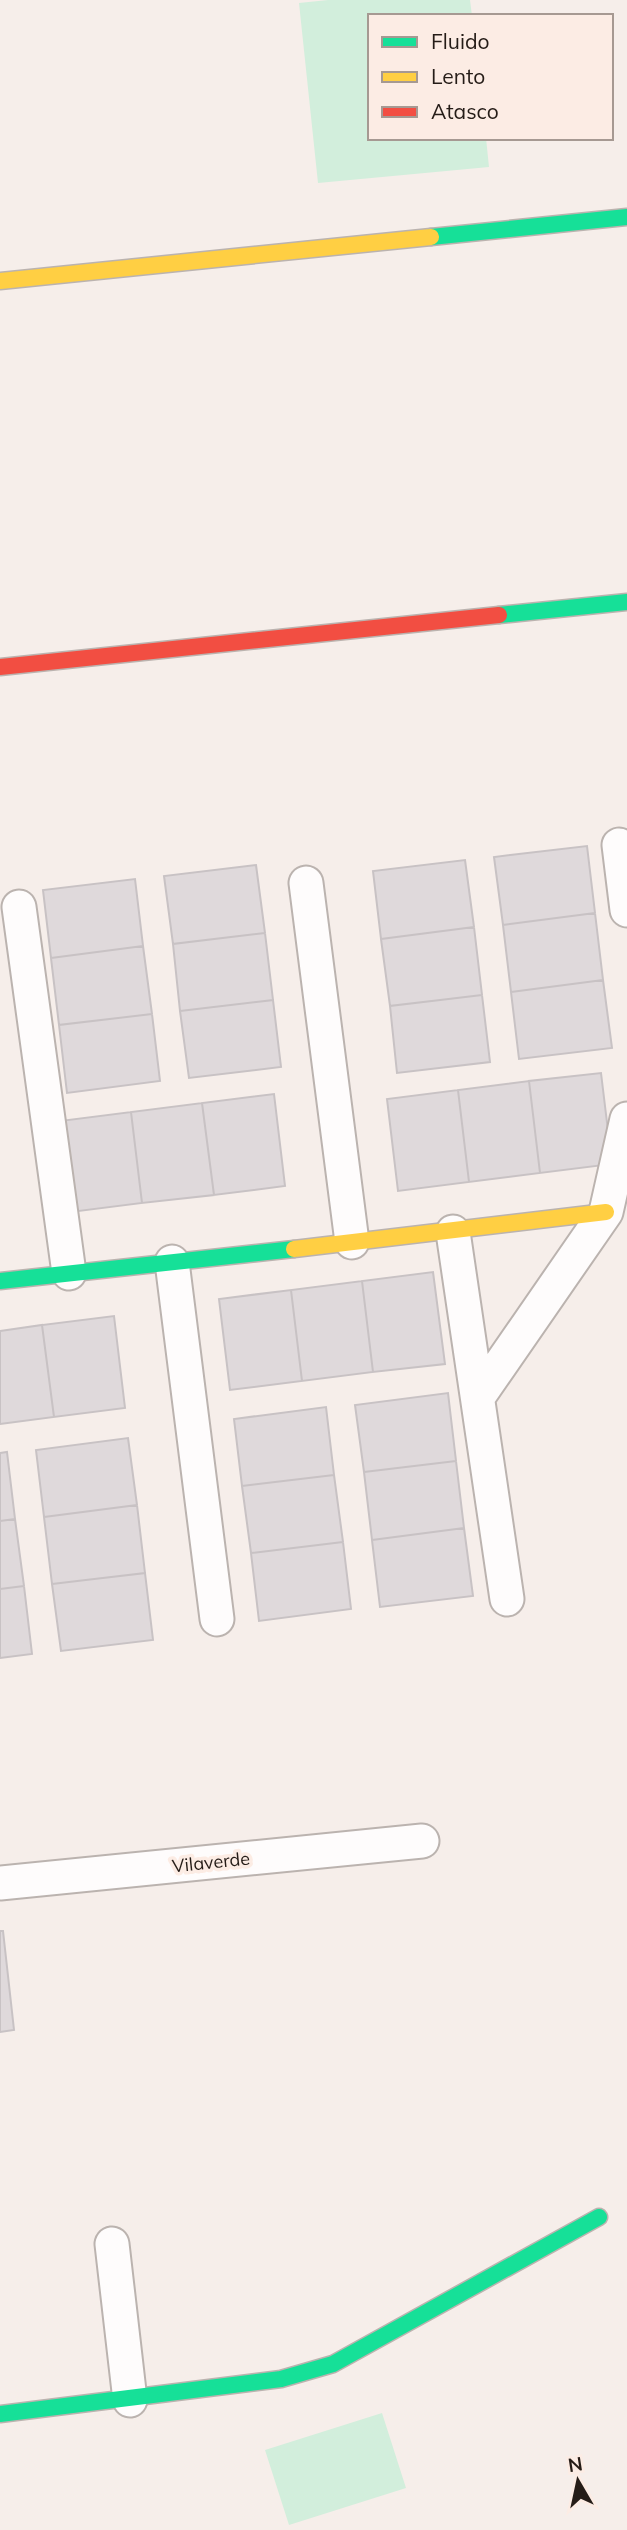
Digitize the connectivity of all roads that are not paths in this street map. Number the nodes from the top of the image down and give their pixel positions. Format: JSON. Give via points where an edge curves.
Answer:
{"nodes":[{"id":1,"x":627,"y":217,"type":"edge"},
{"id":2,"x":0,"y":281,"type":"edge"},
{"id":3,"x":627,"y":602,"type":"edge"},
{"id":4,"x":0,"y":667,"type":"edge"},
{"id":5,"x":619,"y":845,"type":"dead end"},
{"id":6,"x":306,"y":883,"type":"dead end"},
{"id":7,"x":19,"y":907,"type":"dead end"},
{"id":8,"x":627,"y":909,"type":"edge"},
{"id":9,"x":627,"y":1119,"type":"edge"},
{"id":10,"x":606,"y":1212,"type":"junction"},
{"id":11,"x":453,"y":1232,"type":"junction"},
{"id":12,"x":352,"y":1242,"type":"junction"},
{"id":13,"x":172,"y":1262,"type":"junction"},
{"id":14,"x":69,"y":1273,"type":"junction"},
{"id":15,"x":0,"y":1281,"type":"edge"},
{"id":16,"x":478,"y":1397,"type":"junction"},
{"id":17,"x":507,"y":1599,"type":"dead end"},
{"id":18,"x":218,"y":1619,"type":"dead end"},
{"id":19,"x":422,"y":1841,"type":"dead end"},
{"id":20,"x":0,"y":1884,"type":"edge"},
{"id":21,"x":599,"y":2217,"type":"dead end"},
{"id":22,"x":112,"y":2244,"type":"dead end"},
{"id":23,"x":130,"y":2400,"type":"junction"},
{"id":24,"x":0,"y":2414,"type":"edge"}],
"edges":[{"from":1,"to":2,"type":"street"},
{"from":3,"to":4,"type":"street"},
{"from":5,"to":8,"type":"street"},
{"from":6,"to":12,"type":"street"},
{"from":7,"to":14,"type":"street"},
{"from":9,"to":10,"type":"street"},
{"from":10,"to":11,"type":"street"},
{"from":10,"to":16,"type":"street"},
{"from":11,"to":12,"type":"street"},
{"from":11,"to":16,"type":"street"},
{"from":12,"to":13,"type":"street"},
{"from":13,"to":14,"type":"street"},
{"from":13,"to":18,"type":"street"},
{"from":14,"to":15,"type":"street"},
{"from":16,"to":17,"type":"street"},
{"from":19,"to":20,"type":"street","name":"Vilaverde"},
{"from":21,"to":23,"type":"street","via":[[333,2364],[281,2379]]},
{"from":22,"to":23,"type":"street"},
{"from":23,"to":24,"type":"street"}]}
